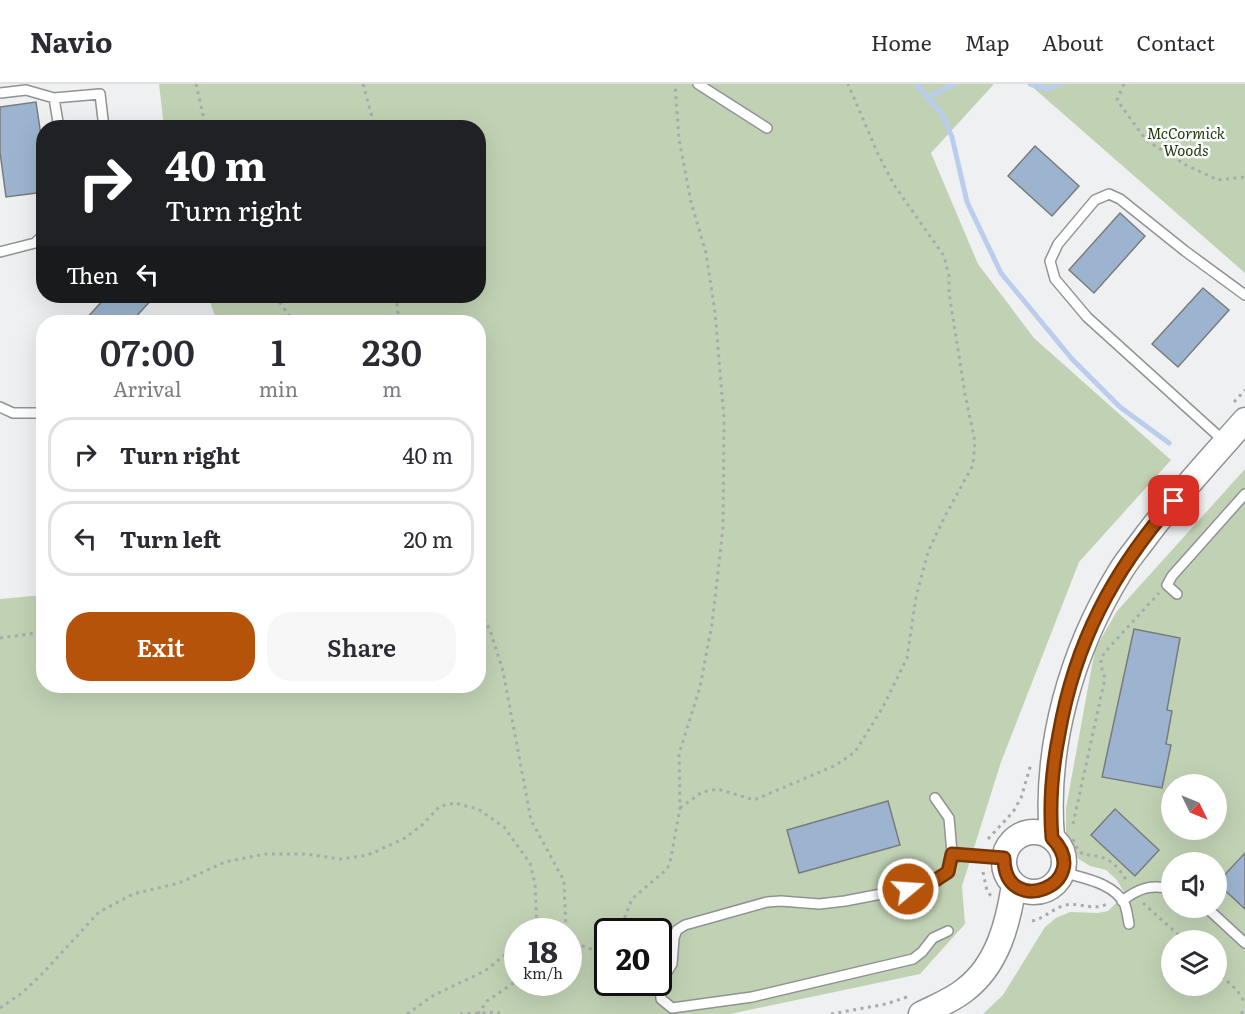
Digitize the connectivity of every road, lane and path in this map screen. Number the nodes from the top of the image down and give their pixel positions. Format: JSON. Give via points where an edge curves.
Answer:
{"nodes":[{"id":1,"x":196,"y":84,"type":"edge"},
{"id":2,"x":363,"y":84,"type":"edge"},
{"id":3,"x":675,"y":84,"type":"edge"},
{"id":4,"x":698,"y":84,"type":"edge"},
{"id":5,"x":848,"y":84,"type":"edge"},
{"id":6,"x":1124,"y":84,"type":"edge"},
{"id":7,"x":0,"y":93,"type":"edge"},
{"id":8,"x":54,"y":98,"type":"junction"},
{"id":9,"x":58,"y":120,"type":"edge"},
{"id":10,"x":103,"y":120,"type":"edge"},
{"id":11,"x":204,"y":120,"type":"edge"},
{"id":12,"x":373,"y":120,"type":"edge"},
{"id":13,"x":767,"y":128,"type":"dead end"},
{"id":14,"x":1245,"y":177,"type":"edge"},
{"id":15,"x":36,"y":242,"type":"edge"},
{"id":16,"x":0,"y":252,"type":"edge"},
{"id":17,"x":1245,"y":295,"type":"edge"},
{"id":18,"x":279,"y":303,"type":"edge"},
{"id":19,"x":289,"y":315,"type":"edge"},
{"id":20,"x":0,"y":407,"type":"edge"},
{"id":21,"x":36,"y":413,"type":"edge"},
{"id":22,"x":1245,"y":420,"type":"edge"},
{"id":23,"x":1225,"y":442,"type":"junction"},
{"id":24,"x":1245,"y":494,"type":"edge"},
{"id":25,"x":1167,"y":585,"type":"junction"},
{"id":26,"x":1177,"y":594,"type":"dead end"},
{"id":27,"x":486,"y":623,"type":"edge"},
{"id":28,"x":36,"y":633,"type":"edge"},
{"id":29,"x":0,"y":638,"type":"edge"},
{"id":30,"x":934,"y":798,"type":"dead end"},
{"id":31,"x":680,"y":808,"type":"junction"},
{"id":32,"x":1040,"y":836,"type":"junction"},
{"id":33,"x":952,"y":854,"type":"junction"},
{"id":34,"x":1004,"y":858,"type":"junction"},
{"id":35,"x":983,"y":872,"type":"dead end"},
{"id":36,"x":1062,"y":872,"type":"junction"},
{"id":37,"x":1127,"y":883,"type":"dead end"},
{"id":38,"x":1014,"y":885,"type":"junction"},
{"id":39,"x":1161,"y":886,"type":"edge"},
{"id":40,"x":1038,"y":892,"type":"junction"},
{"id":41,"x":1137,"y":897,"type":"dead end"},
{"id":42,"x":1122,"y":901,"type":"junction"},
{"id":43,"x":995,"y":902,"type":"dead end"},
{"id":44,"x":1109,"y":903,"type":"dead end"},
{"id":45,"x":539,"y":918,"type":"edge"},
{"id":46,"x":565,"y":918,"type":"edge"},
{"id":47,"x":625,"y":918,"type":"edge"},
{"id":48,"x":1218,"y":918,"type":"edge"},
{"id":49,"x":1032,"y":921,"type":"dead end"},
{"id":50,"x":1129,"y":924,"type":"dead end"},
{"id":51,"x":1173,"y":930,"type":"edge"},
{"id":52,"x":948,"y":931,"type":"dead end"},
{"id":53,"x":1245,"y":943,"type":"edge"},
{"id":54,"x":504,"y":955,"type":"edge"},
{"id":55,"x":1227,"y":980,"type":"edge"},
{"id":56,"x":504,"y":989,"type":"edge"},
{"id":57,"x":961,"y":993,"type":"junction"},
{"id":58,"x":1245,"y":1003,"type":"edge"},
{"id":59,"x":920,"y":1004,"type":"edge"},
{"id":60,"x":0,"y":1008,"type":"edge"},
{"id":61,"x":1245,"y":1009,"type":"edge"},
{"id":62,"x":478,"y":1013,"type":"edge"},
{"id":63,"x":406,"y":1014,"type":"edge"},
{"id":64,"x":460,"y":1014,"type":"edge"},
{"id":65,"x":502,"y":1014,"type":"edge"},
{"id":66,"x":831,"y":1014,"type":"edge"},
{"id":67,"x":1241,"y":1014,"type":"edge"}],
"edges":[{"from":1,"to":11,"type":"path"},
{"from":2,"to":12,"type":"path"},
{"from":3,"to":31,"type":"path","via":[[680,139],[715,312],[724,419],[719,578],[700,687],[679,754]]},
{"from":4,"to":13,"type":"lane"},
{"from":5,"to":31,"type":"path","via":[[894,185],[944,256],[975,442],[973,465],[928,552],[916,597],[907,658],[855,752],[836,765],[754,800],[718,789],[702,792]]},
{"from":6,"to":14,"type":"path","via":[[1117,100],[1146,140],[1218,180]]},
{"from":7,"to":8,"type":"lane","via":[[26,90]]},
{"from":8,"to":9,"type":"lane"},
{"from":8,"to":10,"type":"lane","via":[[100,94]]},
{"from":15,"to":16,"type":"lane"},
{"from":17,"to":23,"type":"lane","via":[[1109,194],[1095,200],[1058,244],[1050,261],[1055,279],[1087,316]]},
{"from":18,"to":19,"type":"path"},
{"from":20,"to":21,"type":"lane","via":[[13,413]]},
{"from":22,"to":23,"type":"street"},
{"from":23,"to":32,"type":"street","via":[[1120,571],[1087,633],[1065,698]]},
{"from":24,"to":25,"type":"lane"},
{"from":25,"to":26,"type":"lane"},
{"from":25,"to":37,"type":"path","via":[[1101,659],[1105,678],[1071,834],[1080,852],[1107,859],[1124,874]]},
{"from":27,"to":46,"type":"path","via":[[503,671],[531,820],[564,881]]},
{"from":28,"to":29,"type":"path"},
{"from":30,"to":33,"type":"lane","via":[[949,818]]},
{"from":31,"to":47,"type":"path","via":[[667,869],[632,899]]},
{"from":32,"to":34,"type":"street","via":[[1012,842]]},
{"from":32,"to":36,"type":"street","via":[[1062,853]]},
{"from":33,"to":34,"type":"lane"},
{"from":33,"to":52,"type":"lane","via":[[948,872],[928,885],[819,904],[767,902],[684,925],[674,938],[672,964],[660,984],[660,999],[672,1008],[752,997],[913,959],[933,938]]},
{"from":34,"to":38,"type":"street","via":[[1004,868]]},
{"from":35,"to":43,"type":"path","via":[[987,891]]},
{"from":36,"to":40,"type":"street","via":[[1053,885]]},
{"from":36,"to":42,"type":"lane","via":[[1094,881]]},
{"from":38,"to":40,"type":"street"},
{"from":38,"to":57,"type":"street","via":[[1001,941],[986,967]]},
{"from":39,"to":42,"type":"lane","via":[[1133,892]]},
{"from":40,"to":57,"type":"street","via":[[1002,961],[991,974]]},
{"from":41,"to":51,"type":"path"},
{"from":42,"to":50,"type":"lane"},
{"from":44,"to":49,"type":"path","via":[[1090,908],[1069,904]]},
{"from":45,"to":60,"type":"path","via":[[530,863],[504,827],[478,809],[455,803],[440,806],[405,838],[368,855],[341,859],[265,854],[225,862],[179,883],[133,894],[99,912],[42,974]]},
{"from":48,"to":53,"type":"lane"},
{"from":54,"to":63,"type":"path","via":[[485,971],[434,995]]},
{"from":55,"to":58,"type":"path"},
{"from":56,"to":62,"type":"path"},
{"from":57,"to":59,"type":"street"},
{"from":59,"to":66,"type":"path","via":[[886,1004]]},
{"from":61,"to":67,"type":"path"},
{"from":62,"to":64,"type":"path"},
{"from":62,"to":65,"type":"path"}]}
